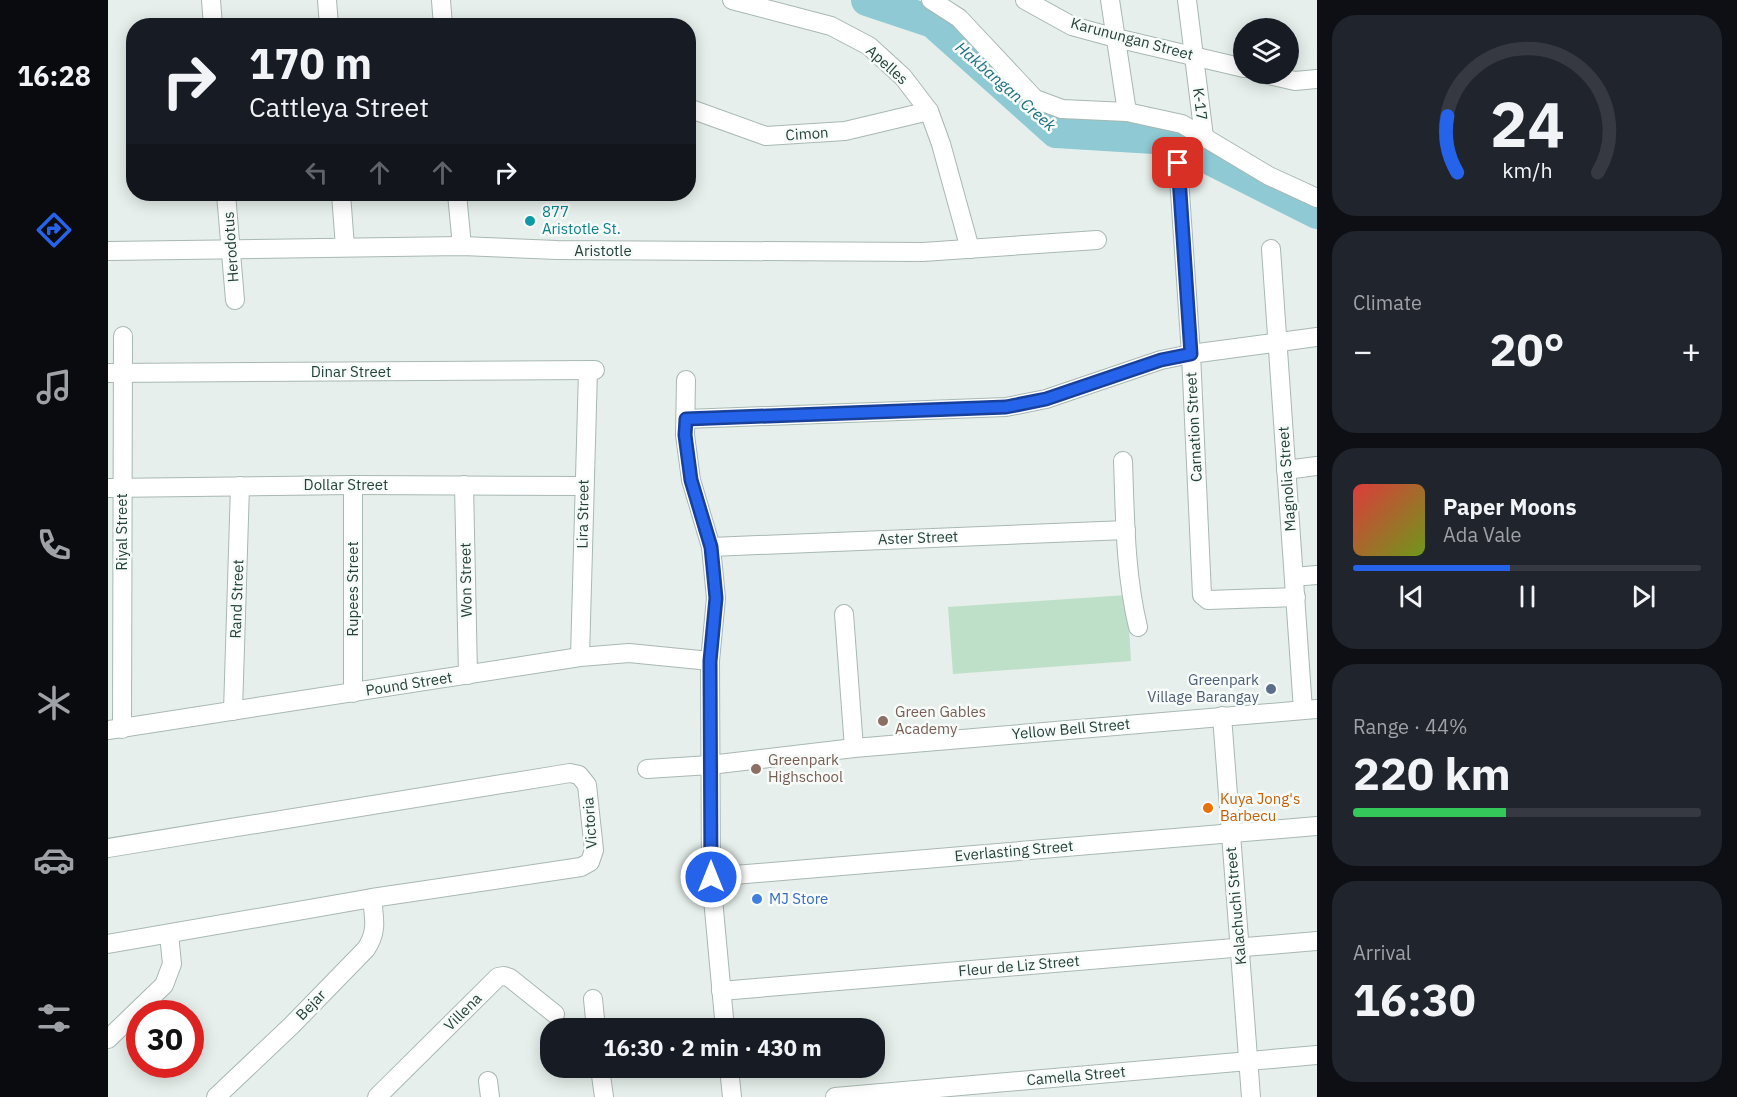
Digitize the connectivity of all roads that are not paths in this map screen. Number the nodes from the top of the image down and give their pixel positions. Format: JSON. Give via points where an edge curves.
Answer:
{"nodes":[{"id":1,"x":211,"y":0,"type":"edge"},
{"id":2,"x":327,"y":0,"type":"edge"},
{"id":3,"x":441,"y":0,"type":"edge"},
{"id":4,"x":732,"y":0,"type":"edge"},
{"id":5,"x":931,"y":0,"type":"edge"},
{"id":6,"x":1024,"y":0,"type":"edge"},
{"id":7,"x":1110,"y":0,"type":"edge"},
{"id":8,"x":1187,"y":0,"type":"edge"},
{"id":9,"x":212,"y":18,"type":"edge"},
{"id":10,"x":328,"y":18,"type":"edge"},
{"id":11,"x":442,"y":18,"type":"edge"},
{"id":12,"x":1116,"y":39,"type":"junction"},
{"id":13,"x":1193,"y":56,"type":"junction"},
{"id":14,"x":1233,"y":65,"type":"edge"},
{"id":15,"x":1317,"y":78,"type":"edge"},
{"id":16,"x":1299,"y":80,"type":"edge"},
{"id":17,"x":696,"y":111,"type":"edge"},
{"id":18,"x":929,"y":111,"type":"junction"},
{"id":19,"x":1127,"y":112,"type":"junction"},
{"id":20,"x":1204,"y":137,"type":"junction"},
{"id":21,"x":1178,"y":163,"type":"dead end"},
{"id":22,"x":1317,"y":198,"type":"edge"},
{"id":23,"x":227,"y":201,"type":"edge"},
{"id":24,"x":342,"y":201,"type":"edge"},
{"id":25,"x":458,"y":201,"type":"edge"},
{"id":26,"x":1097,"y":240,"type":"dead end"},
{"id":27,"x":462,"y":246,"type":"junction"},
{"id":28,"x":345,"y":247,"type":"junction"},
{"id":29,"x":231,"y":248,"type":"junction"},
{"id":30,"x":970,"y":249,"type":"junction"},
{"id":31,"x":1271,"y":249,"type":"dead end"},
{"id":32,"x":108,"y":251,"type":"edge"},
{"id":33,"x":235,"y":300,"type":"dead end"},
{"id":34,"x":123,"y":336,"type":"dead end"},
{"id":35,"x":1317,"y":337,"type":"edge"},
{"id":36,"x":1277,"y":341,"type":"junction"},
{"id":37,"x":1191,"y":354,"type":"junction"},
{"id":38,"x":591,"y":370,"type":"joint"},
{"id":39,"x":115,"y":373,"type":"edge"},
{"id":40,"x":686,"y":380,"type":"dead end"},
{"id":41,"x":686,"y":419,"type":"junction"},
{"id":42,"x":1123,"y":461,"type":"dead end"},
{"id":43,"x":1317,"y":466,"type":"edge"},
{"id":44,"x":1286,"y":470,"type":"junction"},
{"id":45,"x":353,"y":485,"type":"junction"},
{"id":46,"x":464,"y":485,"type":"junction"},
{"id":47,"x":240,"y":486,"type":"junction"},
{"id":48,"x":584,"y":486,"type":"junction"},
{"id":49,"x":115,"y":488,"type":"edge"},
{"id":50,"x":1126,"y":530,"type":"junction"},
{"id":51,"x":711,"y":547,"type":"junction"},
{"id":52,"x":115,"y":566,"type":"edge"},
{"id":53,"x":1317,"y":575,"type":"edge"},
{"id":54,"x":1294,"y":577,"type":"junction"},
{"id":55,"x":1296,"y":597,"type":"junction"},
{"id":56,"x":844,"y":614,"type":"dead end"},
{"id":57,"x":1138,"y":627,"type":"dead end"},
{"id":58,"x":580,"y":657,"type":"junction"},
{"id":59,"x":710,"y":661,"type":"junction"},
{"id":60,"x":468,"y":675,"type":"junction"},
{"id":61,"x":353,"y":693,"type":"junction"},
{"id":62,"x":1310,"y":709,"type":"edge"},
{"id":63,"x":233,"y":711,"type":"junction"},
{"id":64,"x":1222,"y":716,"type":"junction"},
{"id":65,"x":115,"y":729,"type":"edge"},
{"id":66,"x":854,"y":748,"type":"junction"},
{"id":67,"x":710,"y":765,"type":"junction"},
{"id":68,"x":647,"y":769,"type":"dead end"},
{"id":69,"x":1317,"y":826,"type":"edge"},
{"id":70,"x":1230,"y":833,"type":"junction"},
{"id":71,"x":108,"y":848,"type":"edge"},
{"id":72,"x":711,"y":877,"type":"junction"},
{"id":73,"x":372,"y":898,"type":"junction"},
{"id":74,"x":169,"y":934,"type":"junction"},
{"id":75,"x":1317,"y":941,"type":"edge"},
{"id":76,"x":108,"y":944,"type":"edge"},
{"id":77,"x":1240,"y":946,"type":"junction"},
{"id":78,"x":721,"y":992,"type":"junction"},
{"id":79,"x":593,"y":999,"type":"dead end"},
{"id":80,"x":555,"y":1014,"type":"dead end"},
{"id":81,"x":595,"y":1018,"type":"edge"},
{"id":82,"x":724,"y":1018,"type":"edge"},
{"id":83,"x":108,"y":1039,"type":"edge"},
{"id":84,"x":1317,"y":1055,"type":"edge"},
{"id":85,"x":1249,"y":1060,"type":"junction"},
{"id":86,"x":601,"y":1078,"type":"edge"},
{"id":87,"x":730,"y":1078,"type":"edge"},
{"id":88,"x":216,"y":1097,"type":"edge"},
{"id":89,"x":377,"y":1097,"type":"edge"},
{"id":90,"x":603,"y":1097,"type":"edge"},
{"id":91,"x":732,"y":1097,"type":"edge"},
{"id":92,"x":835,"y":1097,"type":"edge"},
{"id":93,"x":1251,"y":1097,"type":"edge"}],
"edges":[{"from":1,"to":9,"type":"street"},
{"from":2,"to":10,"type":"street"},
{"from":3,"to":11,"type":"street"},
{"from":4,"to":18,"type":"street","name":"Apelles","via":[[831,26],[869,46],[903,76]]},
{"from":5,"to":19,"type":"street","via":[[959,18],[1035,99],[1062,109]]},
{"from":6,"to":12,"type":"street","name":"Karunungan Street","via":[[1072,26]]},
{"from":7,"to":12,"type":"street"},
{"from":8,"to":13,"type":"street","name":"K-17"},
{"from":12,"to":13,"type":"street","name":"Karunungan Street"},
{"from":12,"to":19,"type":"street"},
{"from":13,"to":14,"type":"street","name":"Karunungan Street"},
{"from":13,"to":20,"type":"street","name":"K-17"},
{"from":15,"to":16,"type":"street"},
{"from":17,"to":18,"type":"street","name":"Cimon","via":[[766,136],[845,131]]},
{"from":18,"to":30,"type":"street","name":"Apelles"},
{"from":19,"to":20,"type":"street","via":[[1182,124]]},
{"from":20,"to":22,"type":"street","via":[[1269,176]]},
{"from":21,"to":37,"type":"street","name":"Carnation Street"},
{"from":23,"to":29,"type":"street","name":"Herodotus"},
{"from":24,"to":28,"type":"street"},
{"from":25,"to":27,"type":"street"},
{"from":26,"to":30,"type":"street","name":"Aristotle"},
{"from":27,"to":28,"type":"street","name":"Aristotle"},
{"from":27,"to":30,"type":"street","name":"Aristotle","via":[[811,252]]},
{"from":28,"to":29,"type":"street","name":"Aristotle"},
{"from":29,"to":32,"type":"street","name":"Aristotle"},
{"from":29,"to":33,"type":"street","name":"Herodotus"},
{"from":31,"to":36,"type":"street","name":"Magnolia Street"},
{"from":34,"to":39,"type":"street","name":"Riyal Street"},
{"from":35,"to":36,"type":"street"},
{"from":36,"to":37,"type":"street"},
{"from":36,"to":44,"type":"street","name":"Magnolia Street"},
{"from":37,"to":41,"type":"street","via":[[1161,360],[1046,399],[1006,407]]},
{"from":37,"to":55,"type":"street","name":"Carnation Street","via":[[1203,597]]},
{"from":38,"to":39,"type":"street","name":"Dinar Street"},
{"from":38,"to":48,"type":"street","name":"Lira Street"},
{"from":39,"to":49,"type":"street","name":"Riyal Street"},
{"from":40,"to":41,"type":"street"},
{"from":41,"to":51,"type":"street","via":[[691,480]]},
{"from":42,"to":50,"type":"street"},
{"from":43,"to":44,"type":"street"},
{"from":44,"to":54,"type":"street","name":"Magnolia Street"},
{"from":45,"to":46,"type":"street","name":"Dollar Street"},
{"from":45,"to":47,"type":"street","name":"Dollar Street"},
{"from":45,"to":61,"type":"street","name":"Rupees Street"},
{"from":46,"to":48,"type":"street","name":"Dollar Street"},
{"from":46,"to":60,"type":"street","name":"Won Street"},
{"from":47,"to":49,"type":"street","name":"Dollar Street"},
{"from":47,"to":63,"type":"street","name":"Rand Street"},
{"from":48,"to":58,"type":"street","name":"Lira Street"},
{"from":49,"to":52,"type":"street","name":"Riyal Street"},
{"from":50,"to":51,"type":"street","name":"Aster Street"},
{"from":50,"to":57,"type":"street","via":[[1132,604]]},
{"from":51,"to":59,"type":"street","via":[[716,598]]},
{"from":52,"to":65,"type":"street","name":"Riyal Street"},
{"from":53,"to":54,"type":"street"},
{"from":54,"to":55,"type":"street","name":"Magnolia Street"},
{"from":55,"to":62,"type":"street","name":"Magnolia Street"},
{"from":56,"to":66,"type":"street"},
{"from":58,"to":59,"type":"street","name":"Pound Street","via":[[629,653]]},
{"from":58,"to":60,"type":"street","name":"Pound Street"},
{"from":59,"to":67,"type":"street"},
{"from":60,"to":61,"type":"street","name":"Pound Street"},
{"from":61,"to":63,"type":"street","name":"Pound Street"},
{"from":62,"to":64,"type":"street","name":"Yellow Bell Street"},
{"from":63,"to":65,"type":"street","name":"Pound Street"},
{"from":64,"to":66,"type":"street","name":"Yellow Bell Street"},
{"from":64,"to":70,"type":"street","name":"Kalachuchi Street"},
{"from":66,"to":67,"type":"street","name":"Yellow Bell Street"},
{"from":67,"to":68,"type":"street","name":"Yellow Bell Street"},
{"from":67,"to":72,"type":"street"},
{"from":69,"to":70,"type":"street","name":"Everlasting Street"},
{"from":70,"to":72,"type":"street","name":"Everlasting Street"},
{"from":70,"to":77,"type":"street","name":"Kalachuchi Street"},
{"from":71,"to":73,"type":"street","name":"Victoria","via":[[570,773],[579,775],[587,785],[594,850],[590,862],[581,867]]},
{"from":72,"to":78,"type":"street"},
{"from":73,"to":74,"type":"street","name":"Victoria"},
{"from":73,"to":88,"type":"street","name":"Bejar","via":[[375,930],[366,949]]},
{"from":74,"to":76,"type":"street","name":"Victoria"},
{"from":74,"to":83,"type":"street","via":[[172,964],[164,985]]},
{"from":75,"to":77,"type":"street","name":"Fleur de Liz Street"},
{"from":77,"to":78,"type":"street","name":"Fleur de Liz Street"},
{"from":77,"to":85,"type":"street","name":"Kalachuchi Street"},
{"from":78,"to":82,"type":"street"},
{"from":79,"to":81,"type":"street"},
{"from":80,"to":89,"type":"street","name":"Villena","via":[[510,978],[498,977]]},
{"from":84,"to":85,"type":"street","name":"Camella Street"},
{"from":85,"to":92,"type":"street","name":"Camella Street"},
{"from":85,"to":93,"type":"street","name":"Kalachuchi Street"},
{"from":86,"to":90,"type":"street"},
{"from":87,"to":91,"type":"street"}]}
